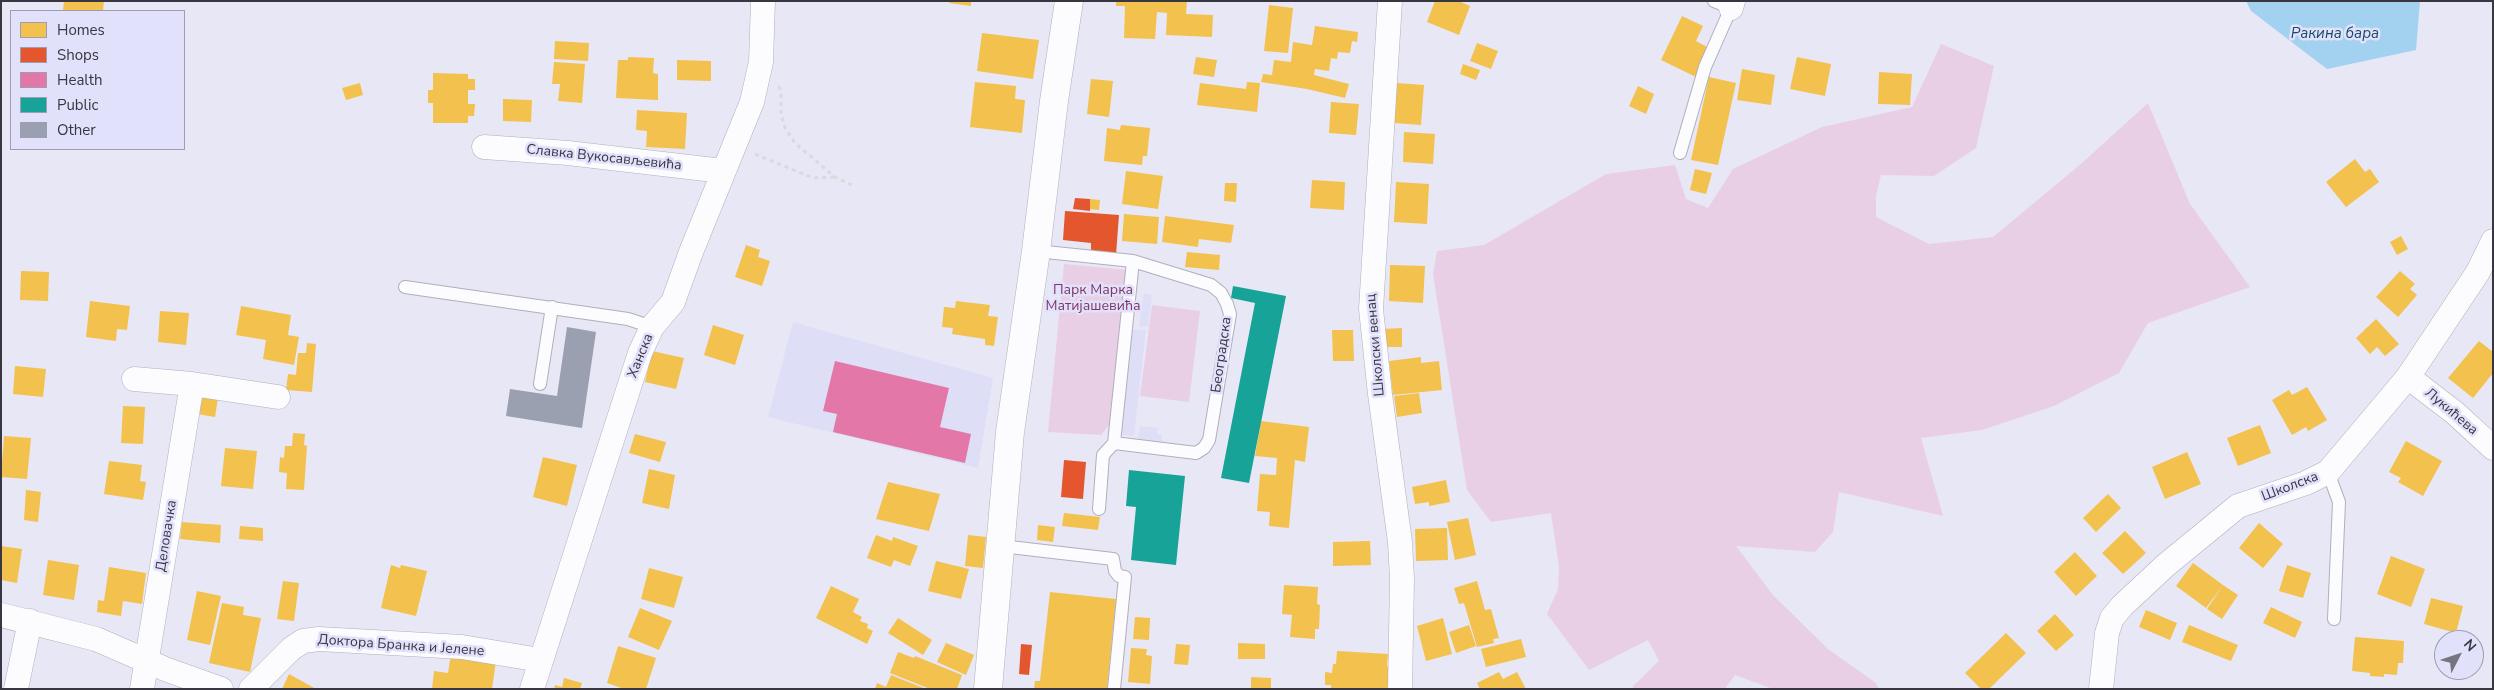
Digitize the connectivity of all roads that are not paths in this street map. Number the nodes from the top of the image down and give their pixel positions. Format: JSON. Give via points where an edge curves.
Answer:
{"nodes":[{"id":1,"x":763,"y":1,"type":"edge"},
{"id":2,"x":1069,"y":1,"type":"edge"},
{"id":3,"x":1390,"y":1,"type":"edge"},
{"id":4,"x":1726,"y":4,"type":"edge"},
{"id":5,"x":484,"y":148,"type":"dead end"},
{"id":6,"x":1680,"y":153,"type":"dead end"},
{"id":7,"x":728,"y":161,"type":"junction"},
{"id":8,"x":2493,"y":241,"type":"edge"},
{"id":9,"x":1036,"y":251,"type":"junction"},
{"id":10,"x":1133,"y":261,"type":"junction"},
{"id":11,"x":405,"y":287,"type":"dead end"},
{"id":12,"x":552,"y":307,"type":"junction"},
{"id":13,"x":652,"y":327,"type":"junction"},
{"id":14,"x":2408,"y":377,"type":"junction"},
{"id":15,"x":134,"y":379,"type":"dead end"},
{"id":16,"x":192,"y":384,"type":"junction"},
{"id":17,"x":540,"y":384,"type":"dead end"},
{"id":18,"x":278,"y":398,"type":"dead end"},
{"id":19,"x":1114,"y":443,"type":"junction"},
{"id":20,"x":2493,"y":448,"type":"edge"},
{"id":21,"x":2328,"y":472,"type":"junction"},
{"id":22,"x":1099,"y":509,"type":"dead end"},
{"id":23,"x":1001,"y":546,"type":"junction"},
{"id":24,"x":1,"y":615,"type":"edge"},
{"id":25,"x":2334,"y":619,"type":"dead end"},
{"id":26,"x":30,"y":621,"type":"junction"},
{"id":27,"x":147,"y":660,"type":"junction"},
{"id":28,"x":540,"y":660,"type":"junction"},
{"id":29,"x":16,"y":689,"type":"edge"},
{"id":30,"x":142,"y":689,"type":"edge"},
{"id":31,"x":221,"y":689,"type":"edge"},
{"id":32,"x":251,"y":689,"type":"edge"},
{"id":33,"x":532,"y":689,"type":"edge"},
{"id":34,"x":988,"y":689,"type":"edge"},
{"id":35,"x":1114,"y":689,"type":"edge"},
{"id":36,"x":1400,"y":689,"type":"edge"},
{"id":37,"x":2101,"y":689,"type":"edge"}],
"edges":[{"from":1,"to":7,"type":"street","name":"Ханска","via":[[761,62],[752,102]]},
{"from":2,"to":9,"type":"main road"},
{"from":3,"to":36,"type":"street","name":"Школски венац","via":[[1371,308],[1400,542]]},
{"from":4,"to":6,"type":"lane"},
{"from":5,"to":7,"type":"street","name":"Славка Вукосављевића"},
{"from":7,"to":13,"type":"street","name":"Ханска","via":[[673,302]]},
{"from":8,"to":14,"type":"street","name":"Школска","via":[[2478,272]]},
{"from":9,"to":10,"type":"lane","name":"Београдска"},
{"from":9,"to":23,"type":"main road","via":[[1010,432]]},
{"from":10,"to":19,"type":"lane"},
{"from":10,"to":19,"type":"lane","name":"Београдска","via":[[1211,285],[1221,293],[1230,314],[1209,440],[1204,448],[1196,453]]},
{"from":11,"to":12,"type":"lane"},
{"from":12,"to":13,"type":"lane","via":[[628,319]]},
{"from":12,"to":17,"type":"lane"},
{"from":13,"to":28,"type":"street","name":"Ханска","via":[[640,353]]},
{"from":14,"to":20,"type":"street","name":"Лукићева","via":[[2455,412]]},
{"from":14,"to":21,"type":"street","name":"Школска"},
{"from":15,"to":16,"type":"street"},
{"from":16,"to":18,"type":"street"},
{"from":16,"to":27,"type":"street","name":"Деловачка"},
{"from":19,"to":22,"type":"lane","via":[[1104,455]]},
{"from":21,"to":25,"type":"lane","via":[[2339,502]]},
{"from":21,"to":37,"type":"street","name":"Школска","via":[[2306,483],[2238,506],[2122,606],[2112,618],[2107,634]]},
{"from":23,"to":34,"type":"main road"},
{"from":23,"to":35,"type":"lane","via":[[1113,559],[1115,571],[1125,577]]},
{"from":24,"to":26,"type":"street"},
{"from":26,"to":27,"type":"street","via":[[96,639]]},
{"from":26,"to":29,"type":"street"},
{"from":27,"to":30,"type":"street","name":"Деловачка"},
{"from":27,"to":31,"type":"street"},
{"from":28,"to":32,"type":"street","name":"Доктора Бранка и Јелене","via":[[462,647],[319,639],[303,641],[291,649]]},
{"from":28,"to":33,"type":"street","name":"Ханска"}]}
